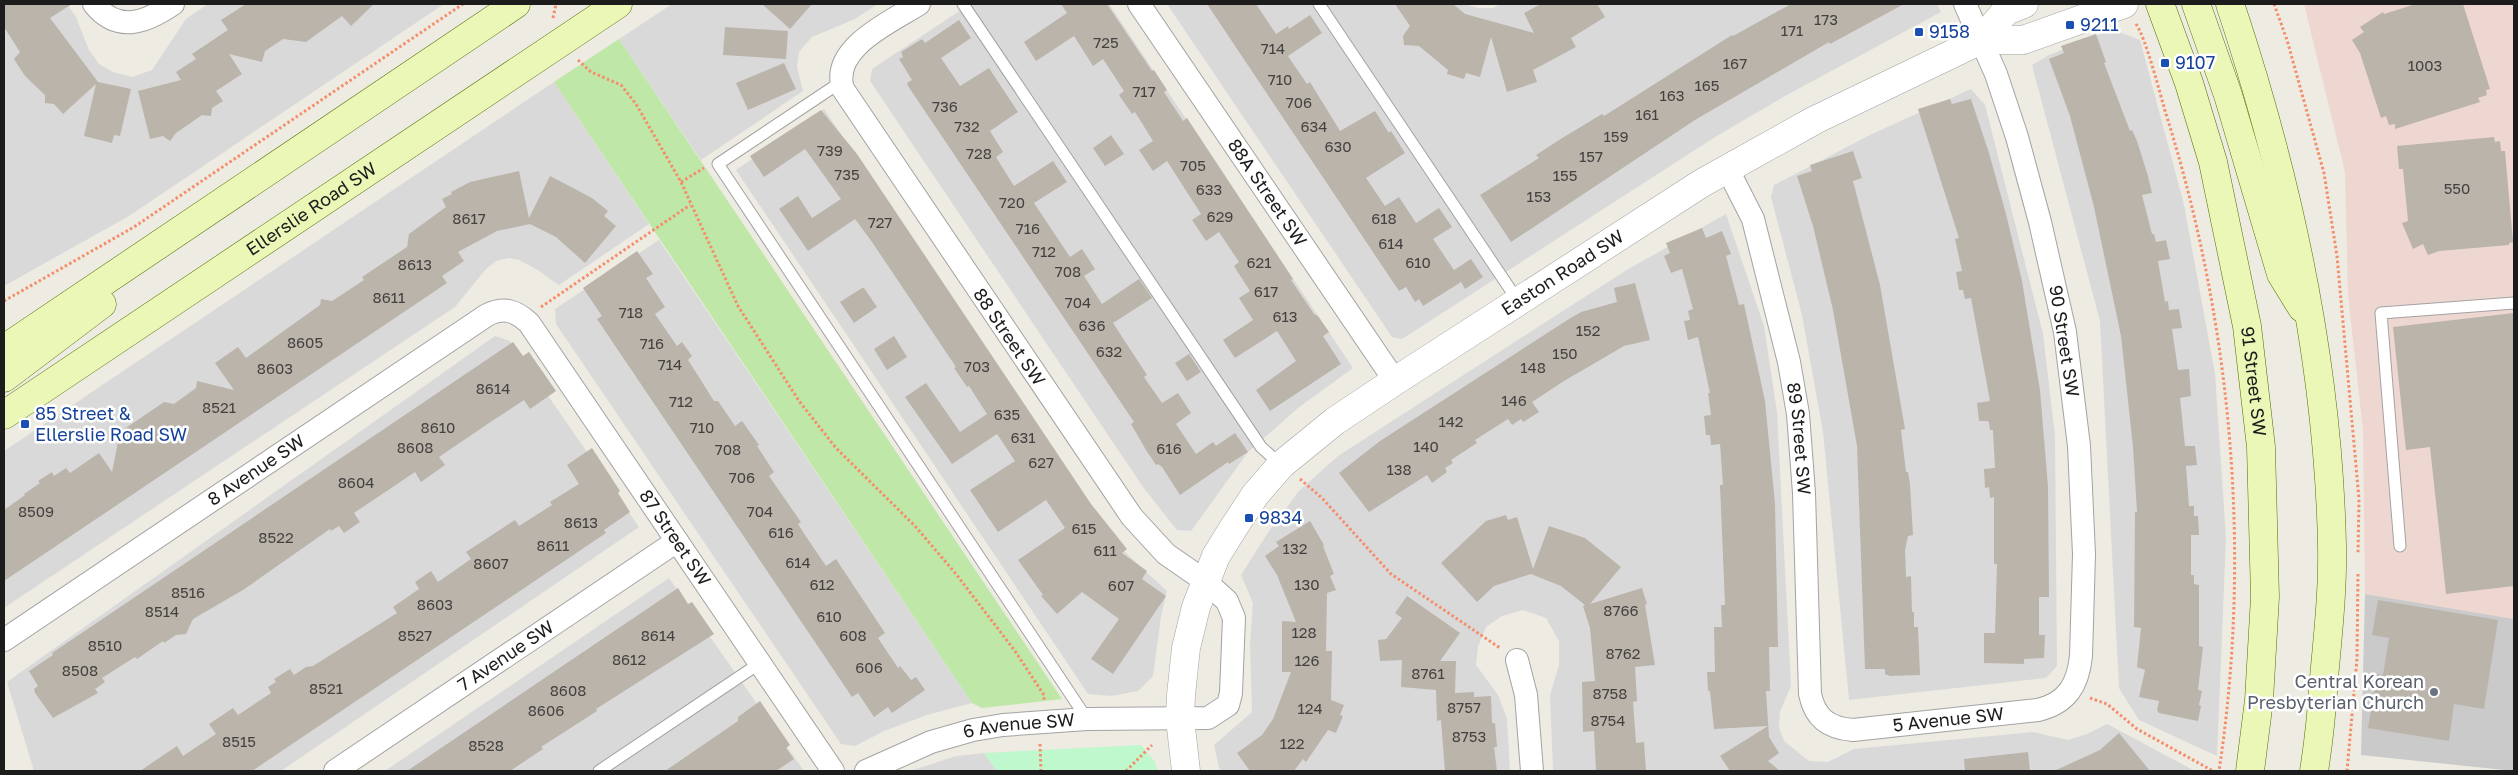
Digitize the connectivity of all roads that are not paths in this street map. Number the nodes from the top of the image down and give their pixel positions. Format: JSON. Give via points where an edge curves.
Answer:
{"nodes":[{"id":1,"x":94,"y":4,"type":"edge"},
{"id":2,"x":173,"y":4,"type":"edge"},
{"id":3,"x":516,"y":4,"type":"edge"},
{"id":4,"x":618,"y":4,"type":"edge"},
{"id":5,"x":919,"y":4,"type":"edge"},
{"id":6,"x":963,"y":4,"type":"edge"},
{"id":7,"x":1139,"y":4,"type":"edge"},
{"id":8,"x":1319,"y":4,"type":"edge"},
{"id":9,"x":1965,"y":4,"type":"edge"},
{"id":10,"x":2024,"y":4,"type":"edge"},
{"id":11,"x":2160,"y":4,"type":"edge"},
{"id":12,"x":2196,"y":4,"type":"edge"},
{"id":13,"x":2230,"y":4,"type":"edge"},
{"id":14,"x":2128,"y":13,"type":"edge"},
{"id":15,"x":1981,"y":40,"type":"junction"},
{"id":16,"x":841,"y":77,"type":"junction"},
{"id":17,"x":1727,"y":168,"type":"junction"},
{"id":18,"x":187,"y":228,"type":"junction"},
{"id":19,"x":1518,"y":301,"type":"junction"},
{"id":20,"x":2514,"y":303,"type":"edge"},
{"id":21,"x":517,"y":314,"type":"joint"},
{"id":22,"x":2310,"y":320,"type":"junction"},
{"id":23,"x":4,"y":349,"type":"edge"},
{"id":24,"x":4,"y":378,"type":"edge"},
{"id":25,"x":1395,"y":380,"type":"junction"},
{"id":26,"x":4,"y":415,"type":"edge"},
{"id":27,"x":1281,"y":465,"type":"junction"},
{"id":28,"x":676,"y":541,"type":"junction"},
{"id":29,"x":2400,"y":546,"type":"dead end"},
{"id":30,"x":1205,"y":581,"type":"junction"},
{"id":31,"x":4,"y":640,"type":"edge"},
{"id":32,"x":1518,"y":660,"type":"road end"},
{"id":33,"x":760,"y":663,"type":"junction"},
{"id":34,"x":2071,"y":690,"type":"joint"},
{"id":35,"x":1086,"y":719,"type":"junction"},
{"id":36,"x":1180,"y":719,"type":"junction"},
{"id":37,"x":1820,"y":719,"type":"joint"},
{"id":38,"x":335,"y":771,"type":"edge"},
{"id":39,"x":599,"y":771,"type":"edge"},
{"id":40,"x":833,"y":771,"type":"edge"},
{"id":41,"x":866,"y":771,"type":"edge"},
{"id":42,"x":1186,"y":771,"type":"edge"},
{"id":43,"x":1532,"y":771,"type":"edge"},
{"id":44,"x":2250,"y":771,"type":"edge"},
{"id":45,"x":2314,"y":771,"type":"edge"}],
"edges":[{"from":1,"to":2,"type":"street","via":[[105,14],[126,22],[149,19]]},
{"from":3,"to":18,"type":"main road"},
{"from":4,"to":26,"type":"main road","name":"Ellerslie Road SW"},
{"from":5,"to":16,"type":"street","via":[[859,43],[849,53]]},
{"from":6,"to":27,"type":"lane","via":[[1261,447]]},
{"from":7,"to":25,"type":"street","name":"88A Street SW"},
{"from":8,"to":19,"type":"lane"},
{"from":9,"to":15,"type":"street","name":"90 Street SW"},
{"from":10,"to":15,"type":"street","name":"Easton Road SW","via":[[2006,11]]},
{"from":11,"to":44,"type":"main road","name":"91 Street SW","via":[[2213,162],[2247,326],[2261,447],[2265,597],[2259,700]]},
{"from":12,"to":22,"type":"main road","via":[[2228,95],[2281,274]]},
{"from":13,"to":22,"type":"main road","via":[[2272,143]]},
{"from":14,"to":15,"type":"street","name":"Easton Road SW","via":[[2023,40]]},
{"from":15,"to":17,"type":"street","name":"Easton Road SW","via":[[1854,100]]},
{"from":15,"to":34,"type":"street","name":"90 Street SW","via":[[1996,74],[2031,187],[2063,323],[2072,386],[2079,446],[2084,554],[2081,656]]},
{"from":16,"to":30,"type":"street","name":"88 Street SW","via":[[847,96],[1121,503],[1154,544]]},
{"from":16,"to":35,"type":"lane","via":[[718,164]]},
{"from":17,"to":19,"type":"street","name":"Easton Road SW"},
{"from":17,"to":37,"type":"street","name":"89 Street SW","via":[[1753,219],[1790,362],[1804,493],[1810,694]]},
{"from":18,"to":23,"type":"main road"},
{"from":18,"to":24,"type":"main road","via":[[113,296]]},
{"from":19,"to":25,"type":"street","name":"Easton Road SW"},
{"from":20,"to":29,"type":"lane","via":[[2381,314]]},
{"from":21,"to":28,"type":"street","name":"87 Street SW"},
{"from":21,"to":31,"type":"street","name":"8 Avenue SW","via":[[496,311],[487,315]]},
{"from":22,"to":45,"type":"main road","via":[[2326,446],[2332,546],[2328,636]]},
{"from":25,"to":27,"type":"street","name":"Easton Road SW","via":[[1321,431]]},
{"from":27,"to":30,"type":"street","name":"Easton Road SW","via":[[1234,527]]},
{"from":28,"to":33,"type":"street","name":"87 Street SW"},
{"from":28,"to":38,"type":"street","name":"7 Avenue SW"},
{"from":30,"to":36,"type":"street","name":"Easton Road SW","via":[[1186,648]]},
{"from":30,"to":36,"type":"street","via":[[1227,601],[1234,618],[1231,693],[1228,705],[1214,716]]},
{"from":32,"to":43,"type":"street","via":[[1526,695]]},
{"from":33,"to":39,"type":"lane"},
{"from":33,"to":40,"type":"street","name":"87 Street SW"},
{"from":34,"to":37,"type":"street","name":"5 Avenue SW","via":[[2059,702],[2038,710],[1852,730],[1830,726]]},
{"from":35,"to":36,"type":"street","name":"6 Avenue SW"},
{"from":35,"to":41,"type":"street","name":"6 Avenue SW","via":[[1003,725],[966,732],[908,751]]},
{"from":36,"to":42,"type":"street","name":"Easton Road SW"}]}
